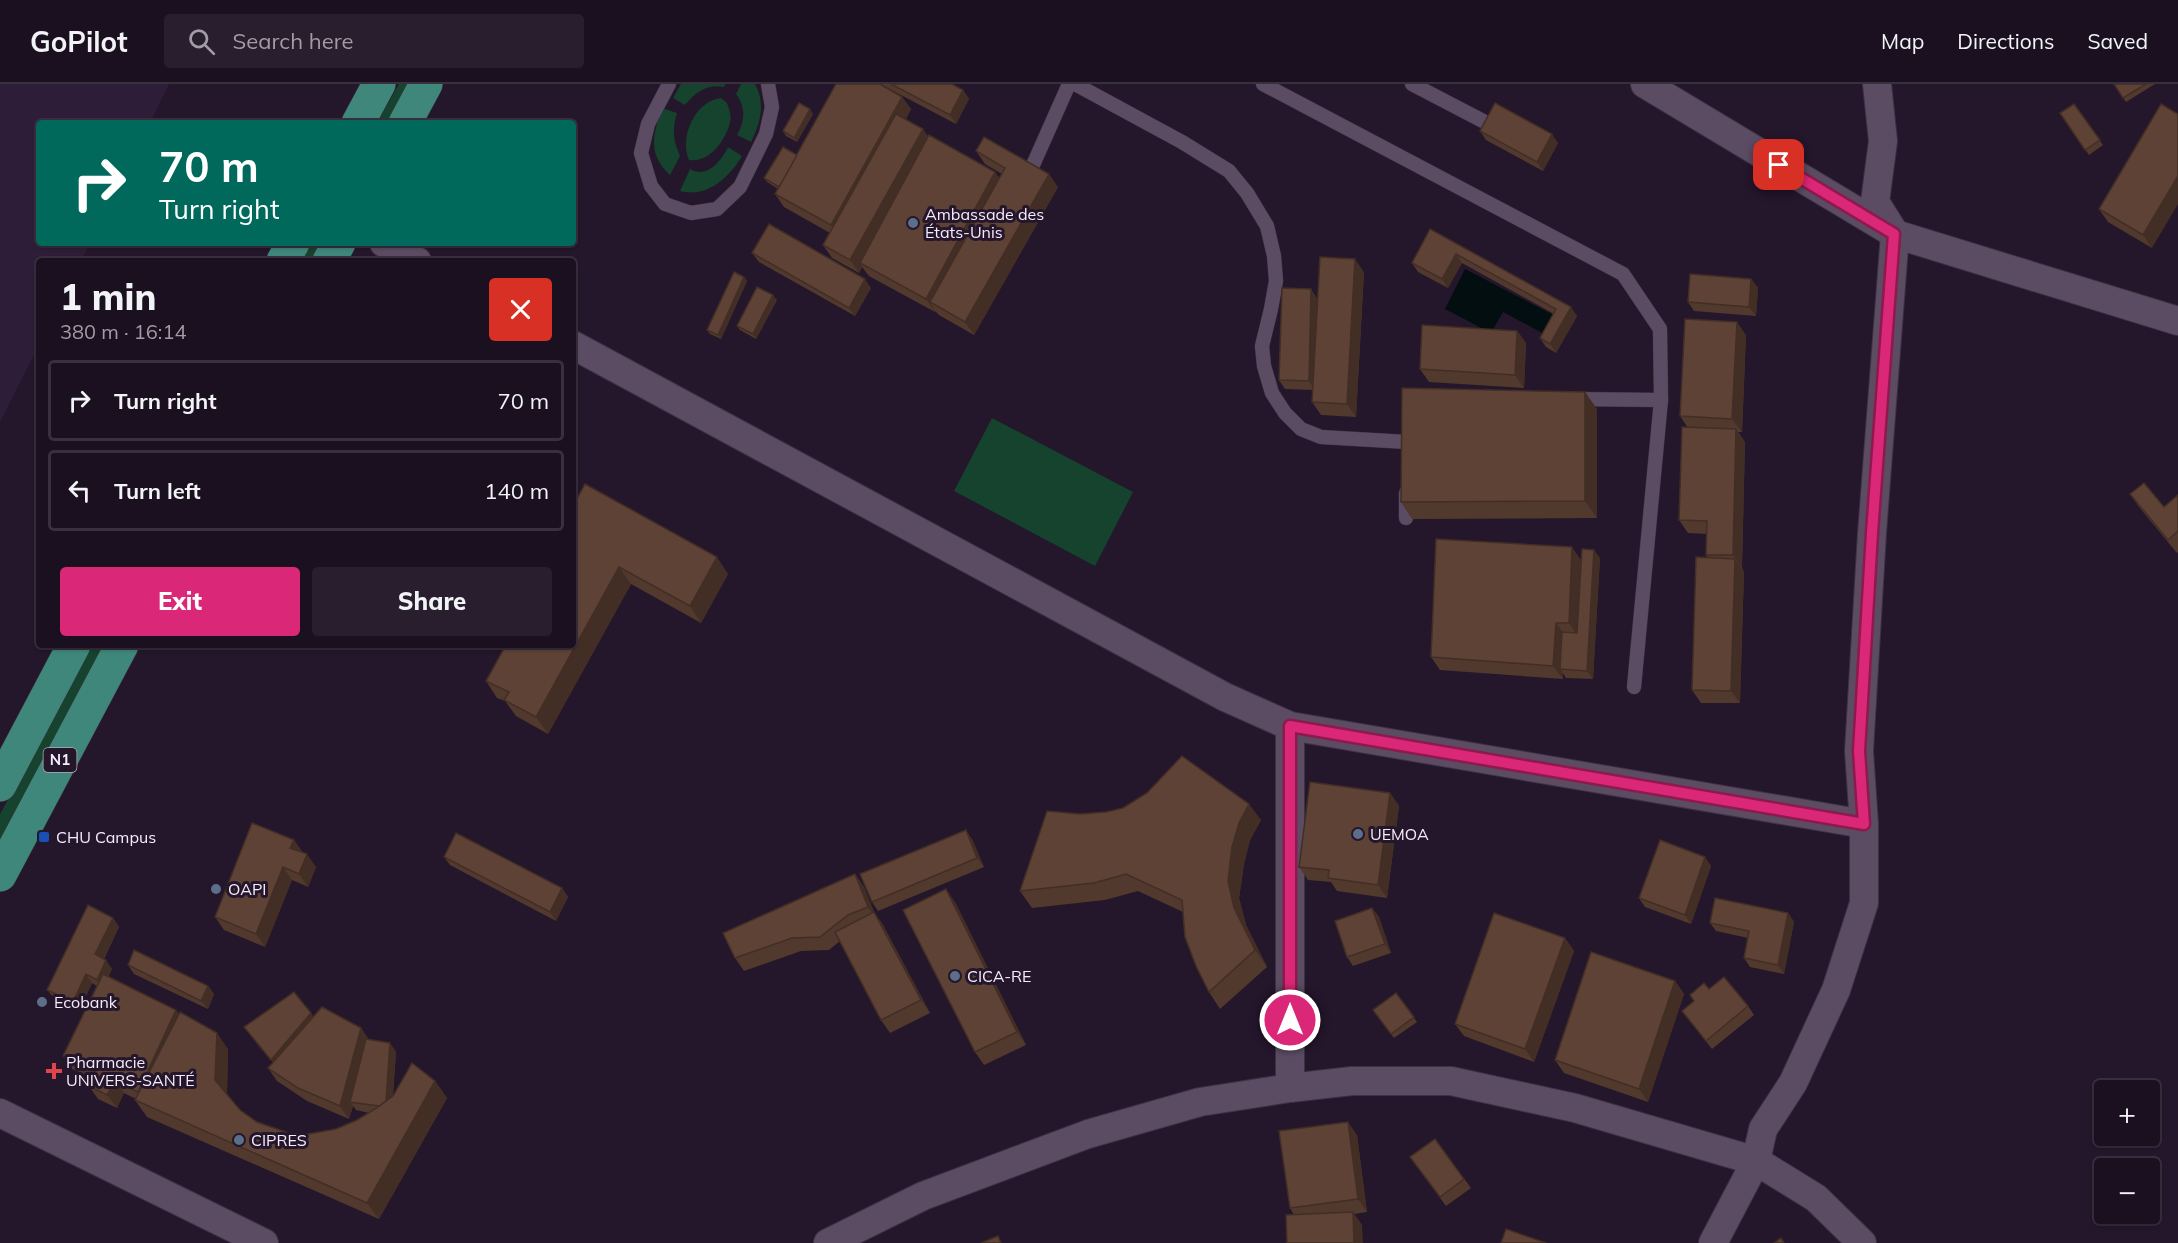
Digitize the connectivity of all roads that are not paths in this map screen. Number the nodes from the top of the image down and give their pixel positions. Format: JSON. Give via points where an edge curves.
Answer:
{"nodes":[{"id":1,"x":379,"y":84,"type":"edge"},
{"id":2,"x":426,"y":84,"type":"edge"},
{"id":3,"x":669,"y":84,"type":"edge"},
{"id":4,"x":768,"y":84,"type":"edge"},
{"id":5,"x":1069,"y":84,"type":"edge"},
{"id":6,"x":1075,"y":84,"type":"edge"},
{"id":7,"x":1263,"y":84,"type":"edge"},
{"id":8,"x":1412,"y":84,"type":"edge"},
{"id":9,"x":1645,"y":84,"type":"edge"},
{"id":10,"x":1877,"y":84,"type":"edge"},
{"id":11,"x":360,"y":120,"type":"edge"},
{"id":12,"x":407,"y":120,"type":"edge"},
{"id":13,"x":1483,"y":121,"type":"edge"},
{"id":14,"x":1033,"y":165,"type":"edge"},
{"id":15,"x":1894,"y":234,"type":"junction"},
{"id":16,"x":390,"y":246,"type":"edge"},
{"id":17,"x":412,"y":258,"type":"edge"},
{"id":18,"x":2178,"y":321,"type":"edge"},
{"id":19,"x":576,"y":347,"type":"edge"},
{"id":20,"x":1557,"y":399,"type":"edge"},
{"id":21,"x":1660,"y":400,"type":"junction"},
{"id":22,"x":1407,"y":442,"type":"edge"},
{"id":23,"x":1407,"y":475,"type":"edge"},
{"id":24,"x":1406,"y":518,"type":"edge"},
{"id":25,"x":72,"y":648,"type":"edge"},
{"id":26,"x":120,"y":648,"type":"edge"},
{"id":27,"x":1634,"y":687,"type":"dead end"},
{"id":28,"x":1290,"y":726,"type":"junction"},
{"id":29,"x":0,"y":784,"type":"edge"},
{"id":30,"x":1864,"y":824,"type":"junction"},
{"id":31,"x":0,"y":875,"type":"edge"},
{"id":32,"x":1290,"y":1088,"type":"junction"},
{"id":33,"x":0,"y":1113,"type":"edge"},
{"id":34,"x":1756,"y":1161,"type":"junction"},
{"id":35,"x":264,"y":1243,"type":"edge"},
{"id":36,"x":828,"y":1243,"type":"edge"},
{"id":37,"x":1713,"y":1243,"type":"edge"},
{"id":38,"x":1862,"y":1243,"type":"edge"}],
"edges":[{"from":1,"to":11,"type":"highway"},
{"from":2,"to":12,"type":"highway"},
{"from":3,"to":4,"type":"lane","via":[[648,124],[641,153],[651,186],[665,204],[691,213],[717,209],[740,187],[766,134],[772,107]]},
{"from":5,"to":14,"type":"lane"},
{"from":6,"to":22,"type":"lane","via":[[1228,171],[1247,194],[1267,226],[1274,256],[1276,281],[1262,346],[1272,393],[1285,413],[1301,429],[1322,437]]},
{"from":7,"to":21,"type":"lane","via":[[1623,274],[1660,329]]},
{"from":8,"to":13,"type":"lane"},
{"from":9,"to":15,"type":"street"},
{"from":10,"to":15,"type":"street","via":[[1883,141],[1875,202]]},
{"from":15,"to":18,"type":"street"},
{"from":15,"to":30,"type":"street","via":[[1859,751]]},
{"from":16,"to":17,"type":"street"},
{"from":19,"to":28,"type":"street","via":[[1225,697]]},
{"from":20,"to":21,"type":"lane"},
{"from":21,"to":27,"type":"lane"},
{"from":23,"to":24,"type":"lane"},
{"from":25,"to":29,"type":"highway","number":"N1"},
{"from":26,"to":31,"type":"highway","number":"N1"},
{"from":28,"to":30,"type":"street"},
{"from":28,"to":32,"type":"street"},
{"from":30,"to":34,"type":"street","via":[[1864,903],[1839,979],[1793,1083],[1763,1130]]},
{"from":32,"to":34,"type":"street","via":[[1352,1081],[1451,1081],[1575,1108]]},
{"from":32,"to":36,"type":"street","via":[[1200,1102],[1088,1134],[922,1196]]},
{"from":33,"to":35,"type":"street"},
{"from":34,"to":37,"type":"street"},
{"from":34,"to":38,"type":"street","via":[[1816,1198]]}]}
